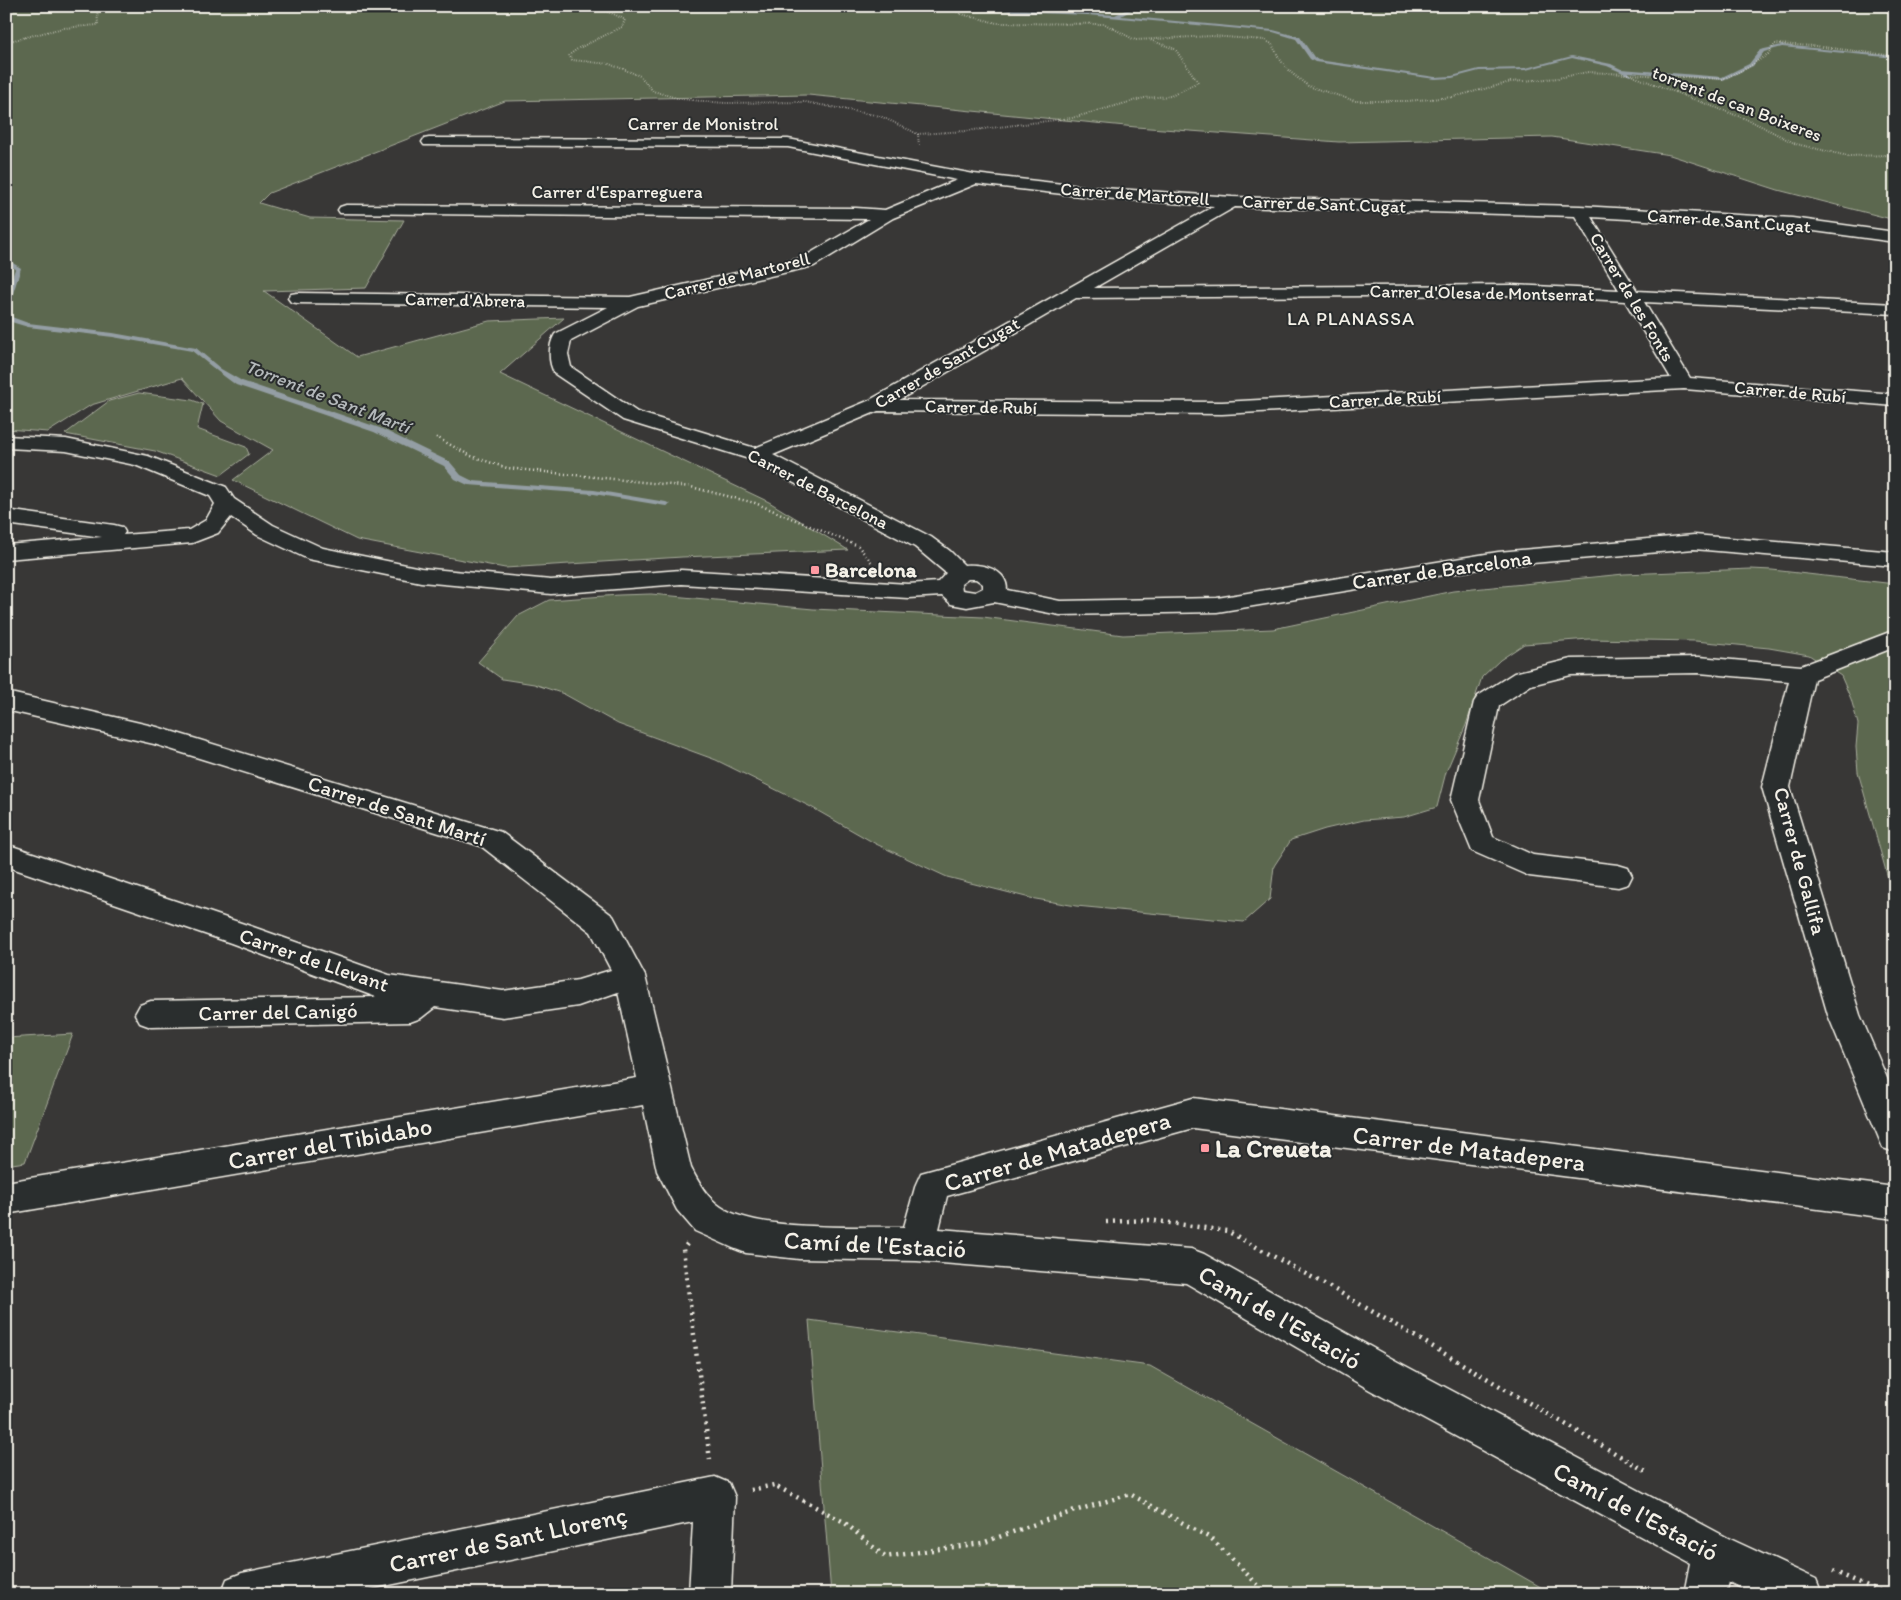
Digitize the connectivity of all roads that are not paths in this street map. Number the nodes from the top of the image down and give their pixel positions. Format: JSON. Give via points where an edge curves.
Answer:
{"nodes":[{"id":1,"x":429,"y":142,"type":"dead end"},
{"id":2,"x":974,"y":179,"type":"junction"},
{"id":3,"x":1232,"y":202,"type":"junction"},
{"id":4,"x":346,"y":210,"type":"dead end"},
{"id":5,"x":1580,"y":211,"type":"junction"},
{"id":6,"x":887,"y":216,"type":"junction"},
{"id":7,"x":1895,"y":237,"type":"edge"},
{"id":8,"x":1069,"y":293,"type":"junction"},
{"id":9,"x":1632,"y":297,"type":"junction"},
{"id":10,"x":297,"y":298,"type":"dead end"},
{"id":11,"x":632,"y":302,"type":"junction"},
{"id":12,"x":1895,"y":309,"type":"edge"},
{"id":13,"x":562,"y":338,"type":"joint"},
{"id":14,"x":1684,"y":383,"type":"junction"},
{"id":15,"x":1895,"y":400,"type":"edge"},
{"id":16,"x":875,"y":405,"type":"junction"},
{"id":17,"x":6,"y":442,"type":"edge"},
{"id":18,"x":756,"y":455,"type":"junction"},
{"id":19,"x":226,"y":504,"type":"junction"},
{"id":20,"x":6,"y":516,"type":"edge"},
{"id":21,"x":265,"y":530,"type":"junction"},
{"id":22,"x":205,"y":532,"type":"junction"},
{"id":23,"x":162,"y":539,"type":"junction"},
{"id":24,"x":6,"y":552,"type":"edge"},
{"id":25,"x":1895,"y":559,"type":"edge"},
{"id":26,"x":954,"y":581,"type":"junction"},
{"id":27,"x":1895,"y":638,"type":"edge"},
{"id":28,"x":1803,"y":674,"type":"junction"},
{"id":29,"x":6,"y":701,"type":"edge"},
{"id":30,"x":6,"y":855,"type":"edge"},
{"id":31,"x":1618,"y":876,"type":"dead end"},
{"id":32,"x":630,"y":976,"type":"junction"},
{"id":33,"x":429,"y":994,"type":"junction"},
{"id":34,"x":151,"y":1014,"type":"dead end"},
{"id":35,"x":655,"y":1089,"type":"junction"},
{"id":36,"x":1895,"y":1137,"type":"edge"},
{"id":37,"x":6,"y":1198,"type":"edge"},
{"id":38,"x":1895,"y":1203,"type":"edge"},
{"id":39,"x":708,"y":1219,"type":"joint"},
{"id":40,"x":917,"y":1244,"type":"junction"},
{"id":41,"x":1713,"y":1554,"type":"junction"},
{"id":42,"x":242,"y":1594,"type":"edge"},
{"id":43,"x":710,"y":1594,"type":"edge"},
{"id":44,"x":1705,"y":1594,"type":"edge"},
{"id":45,"x":1801,"y":1594,"type":"edge"}],
"edges":[{"from":1,"to":2,"type":"street","name":"Carrer de Monistrol","via":[[788,143]]},
{"from":2,"to":3,"type":"street","name":"Carrer de Martorell","via":[[1089,192]]},
{"from":2,"to":6,"type":"street","name":"Carrer de Martorell"},
{"from":3,"to":5,"type":"street","name":"Carrer de Sant Cugat"},
{"from":3,"to":8,"type":"street","name":"Carrer de Sant Cugat"},
{"from":4,"to":6,"type":"street","name":"Carrer d'Esparreguera","via":[[856,212]]},
{"from":5,"to":7,"type":"street","name":"Carrer de Sant Cugat","via":[[1792,223]]},
{"from":5,"to":9,"type":"street","name":"Carrer de les Fonts"},
{"from":6,"to":11,"type":"street","name":"Carrer de Martorell","via":[[808,262]]},
{"from":8,"to":9,"type":"street","name":"Carrer d'Olesa de Montserrat","via":[[1512,290]]},
{"from":8,"to":16,"type":"street","name":"Carrer de Sant Cugat"},
{"from":9,"to":12,"type":"street","name":"Carrer d'Olesa de Montserrat"},
{"from":9,"to":14,"type":"street","name":"Carrer de les Fonts"},
{"from":10,"to":11,"type":"street","name":"Carrer d'Abrera"},
{"from":11,"to":13,"type":"street","name":"Carrer de Martorell"},
{"from":13,"to":18,"type":"street","name":"Carrer de Barcelona","via":[[559,354],[562,370],[630,416]]},
{"from":14,"to":15,"type":"street","name":"Carrer de Rubí"},
{"from":14,"to":16,"type":"street","name":"Carrer de Rubí","via":[[1222,408]]},
{"from":16,"to":18,"type":"street","name":"Carrer de Sant Cugat"},
{"from":17,"to":19,"type":"street","via":[[66,445],[141,460],[218,492]]},
{"from":18,"to":26,"type":"street","name":"Carrer de Barcelona","via":[[923,542],[942,556]]},
{"from":19,"to":21,"type":"street"},
{"from":19,"to":22,"type":"street","via":[[220,519]]},
{"from":20,"to":23,"type":"street"},
{"from":21,"to":22,"type":"street"},
{"from":21,"to":26,"type":"street","via":[[316,554],[421,575],[551,587],[680,577],[908,591]]},
{"from":22,"to":23,"type":"street"},
{"from":23,"to":24,"type":"street"},
{"from":25,"to":26,"type":"street","name":"Carrer de Barcelona","via":[[1694,542],[1498,559],[1217,605],[1060,608],[992,594],[968,600],[956,596]]},
{"from":27,"to":28,"type":"street"},
{"from":28,"to":31,"type":"street","via":[[1699,665],[1571,667],[1523,679],[1487,702],[1465,800],[1482,844],[1529,865]]},
{"from":28,"to":36,"type":"street","name":"Carrer de Gallifa","via":[[1776,787],[1844,1015]]},
{"from":29,"to":32,"type":"street","name":"Carrer de Sant Martí","via":[[157,736],[491,839],[602,924]]},
{"from":30,"to":33,"type":"street","name":"Carrer de Llevant","via":[[388,988]]},
{"from":32,"to":33,"type":"street","name":"Carrer de Llevant","via":[[578,993],[502,1004]]},
{"from":32,"to":35,"type":"street","name":"Carrer de Sant Martí"},
{"from":33,"to":34,"type":"street","name":"Carrer del Canigó","via":[[410,1009]]},
{"from":35,"to":37,"type":"street","name":"Carrer del Tibidabo"},
{"from":35,"to":39,"type":"street","name":"Carrer de Sant Martí","via":[[674,1171],[689,1199]]},
{"from":38,"to":40,"type":"street","name":"Carrer de Matadepera","via":[[1193,1113],[933,1184]]},
{"from":39,"to":40,"type":"street","name":"Camí de l'Estació","via":[[746,1236],[799,1242]]},
{"from":40,"to":41,"type":"street","name":"Camí de l'Estació","via":[[1191,1266],[1384,1376]]},
{"from":41,"to":44,"type":"street"},
{"from":41,"to":45,"type":"street","name":"Camí de l'Estació"},
{"from":42,"to":43,"type":"street","name":"Carrer de Sant Llorenç","via":[[715,1496]]}]}
